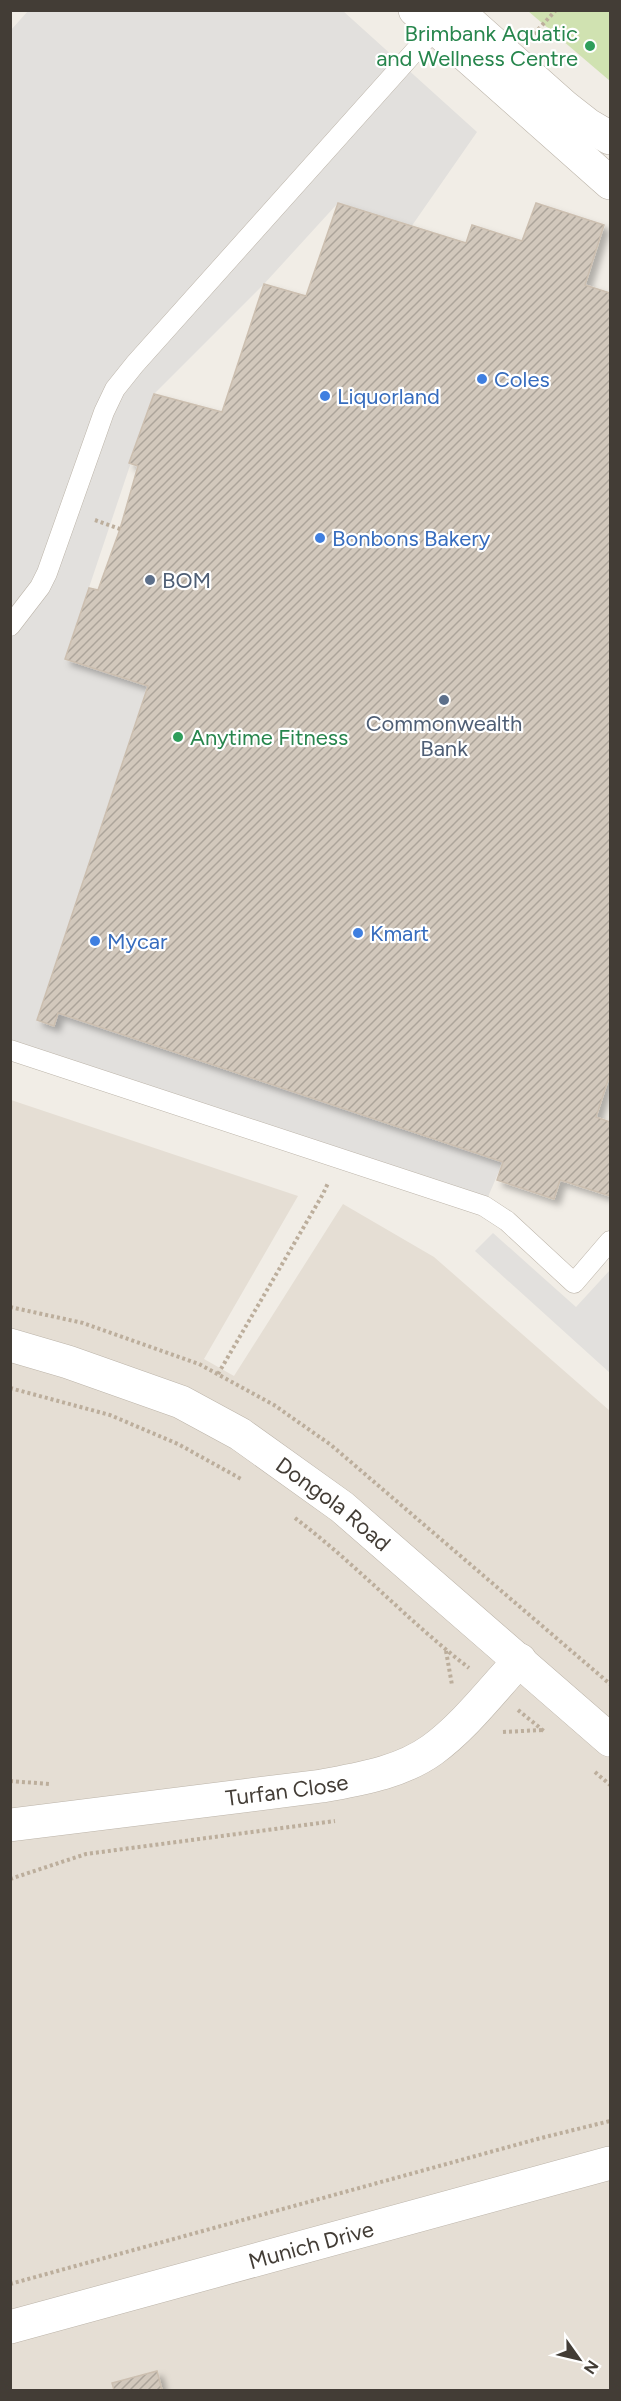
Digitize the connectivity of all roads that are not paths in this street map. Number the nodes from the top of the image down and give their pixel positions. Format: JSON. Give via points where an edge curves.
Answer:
{"nodes":[{"id":1,"x":439,"y":15,"type":"edge"},
{"id":2,"x":610,"y":138,"type":"edge"},
{"id":3,"x":610,"y":183,"type":"edge"},
{"id":4,"x":10,"y":626,"type":"edge"},
{"id":5,"x":10,"y":1050,"type":"edge"},
{"id":6,"x":610,"y":1241,"type":"edge"},
{"id":7,"x":10,"y":1345,"type":"edge"},
{"id":8,"x":520,"y":1660,"type":"junction"},
{"id":9,"x":610,"y":1740,"type":"edge"},
{"id":10,"x":10,"y":1825,"type":"edge"},
{"id":11,"x":610,"y":2163,"type":"edge"},
{"id":12,"x":10,"y":2327,"type":"edge"}],
"edges":[{"from":1,"to":2,"type":"street"},
{"from":1,"to":3,"type":"street"},
{"from":1,"to":4,"type":"lane","via":[[115,389],[52,561],[40,587]]},
{"from":5,"to":6,"type":"lane","via":[[484,1206],[574,1283]]},
{"from":7,"to":8,"type":"street","name":"Dongola Road","via":[[181,1402],[240,1434],[342,1507]]},
{"from":8,"to":9,"type":"street","name":"Dongola Road"},
{"from":8,"to":10,"type":"street","name":"Turfan Close","via":[[431,1750],[404,1765],[366,1778]]},
{"from":11,"to":12,"type":"street","name":"Munich Drive"}]}
